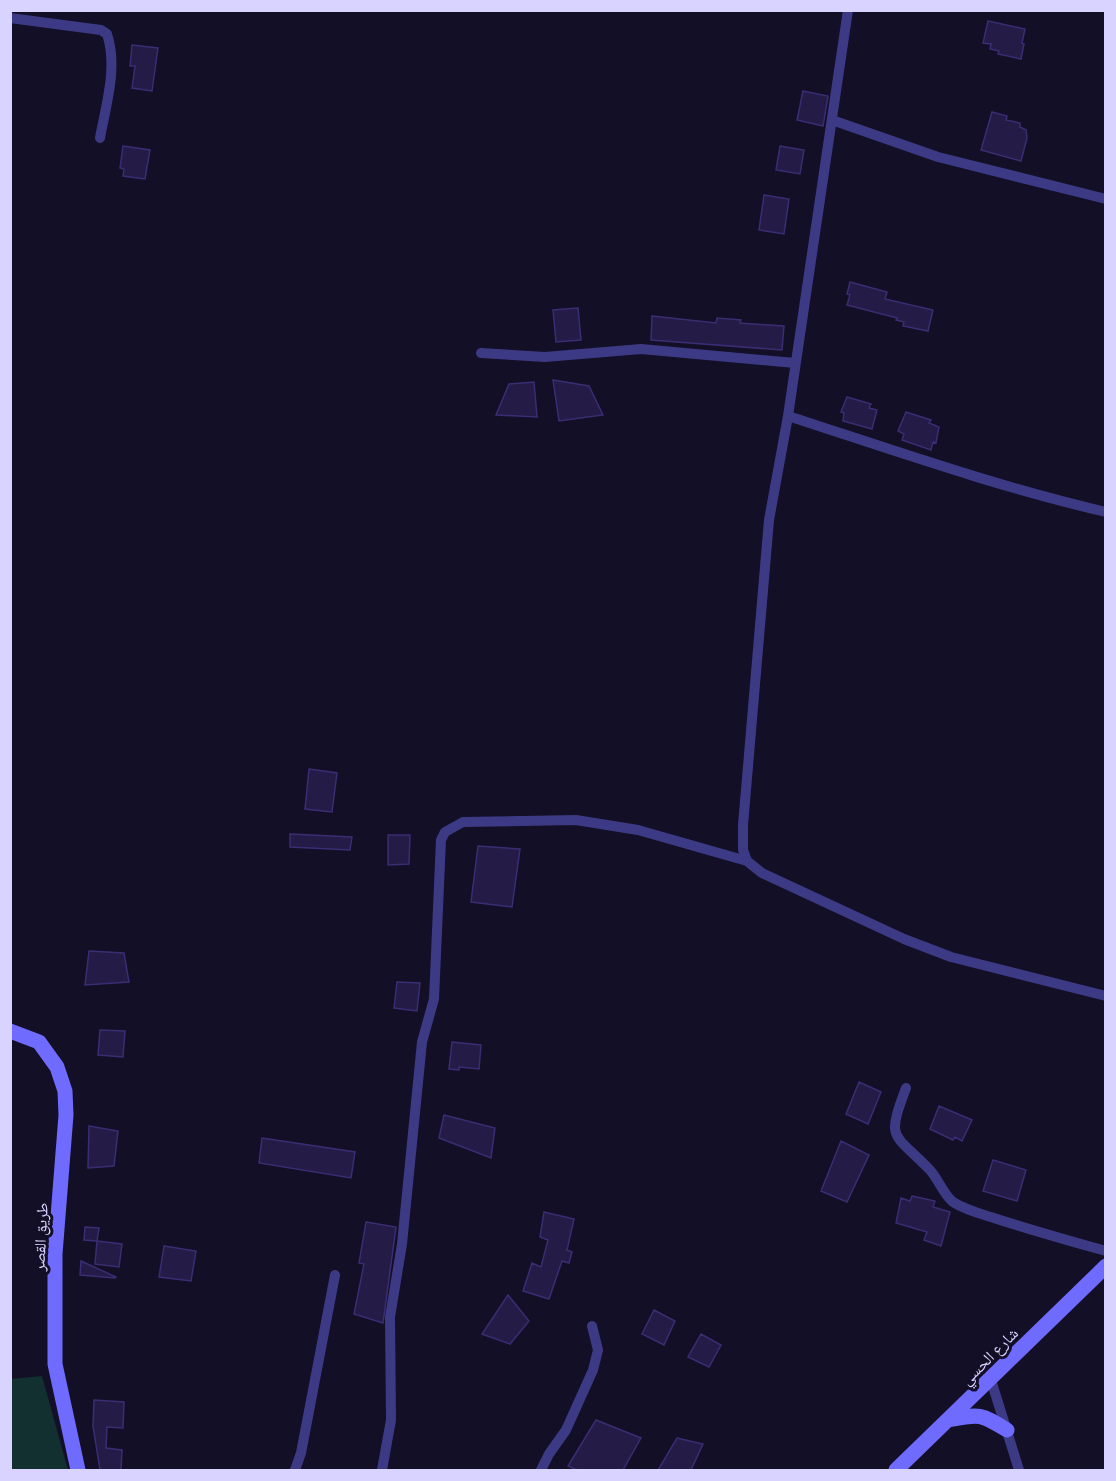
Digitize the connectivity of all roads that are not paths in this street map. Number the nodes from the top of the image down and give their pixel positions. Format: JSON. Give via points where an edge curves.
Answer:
{"nodes":[{"id":1,"x":848,"y":10,"type":"edge"},
{"id":2,"x":10,"y":18,"type":"edge"},
{"id":3,"x":832,"y":120,"type":"junction"},
{"id":4,"x":100,"y":138,"type":"dead end"},
{"id":5,"x":1106,"y":199,"type":"edge"},
{"id":6,"x":481,"y":353,"type":"dead end"},
{"id":7,"x":795,"y":363,"type":"junction"},
{"id":8,"x":788,"y":416,"type":"junction"},
{"id":9,"x":1106,"y":512,"type":"edge"},
{"id":10,"x":747,"y":861,"type":"junction"},
{"id":11,"x":1106,"y":996,"type":"edge"},
{"id":12,"x":10,"y":1031,"type":"edge"},
{"id":13,"x":906,"y":1088,"type":"dead end"},
{"id":14,"x":1106,"y":1251,"type":"edge"},
{"id":15,"x":1106,"y":1266,"type":"edge"},
{"id":16,"x":335,"y":1275,"type":"dead end"},
{"id":17,"x":592,"y":1326,"type":"dead end"},
{"id":18,"x":991,"y":1380,"type":"junction"},
{"id":19,"x":948,"y":1420,"type":"junction"},
{"id":20,"x":1007,"y":1430,"type":"junction"},
{"id":21,"x":78,"y":1470,"type":"edge"},
{"id":22,"x":295,"y":1470,"type":"edge"},
{"id":23,"x":382,"y":1470,"type":"edge"},
{"id":24,"x":541,"y":1470,"type":"edge"},
{"id":25,"x":896,"y":1470,"type":"edge"},
{"id":26,"x":1019,"y":1470,"type":"edge"}],
"edges":[{"from":1,"to":3,"type":"street"},
{"from":2,"to":4,"type":"street","via":[[107,34],[111,78]]},
{"from":3,"to":5,"type":"street","via":[[938,156]]},
{"from":3,"to":7,"type":"street"},
{"from":6,"to":7,"type":"street","via":[[545,357],[641,349]]},
{"from":7,"to":8,"type":"street"},
{"from":8,"to":9,"type":"street","via":[[966,474]]},
{"from":8,"to":10,"type":"street","via":[[769,520],[743,825]]},
{"from":10,"to":11,"type":"street","via":[[762,873],[951,957]]},
{"from":10,"to":23,"type":"street","via":[[638,830],[576,820],[463,822],[445,832],[441,840],[434,999],[422,1042],[403,1236],[390,1317],[391,1420]]},
{"from":12,"to":21,"type":"street","name":"طريق القصر","via":[[39,1042],[57,1066],[65,1091],[55,1254],[55,1364]]},
{"from":13,"to":14,"type":"street","via":[[894,1131],[951,1200],[975,1212]]},
{"from":15,"to":18,"type":"street","name":"شارع الحسي"},
{"from":16,"to":22,"type":"street"},
{"from":17,"to":24,"type":"street","via":[[598,1350],[593,1370],[566,1430]]},
{"from":18,"to":19,"type":"street","name":"شارع الحسي"},
{"from":18,"to":20,"type":"street"},
{"from":19,"to":20,"type":"street","via":[[986,1416]]},
{"from":19,"to":25,"type":"street","name":"شارع الحسي"},
{"from":20,"to":26,"type":"street"}]}
